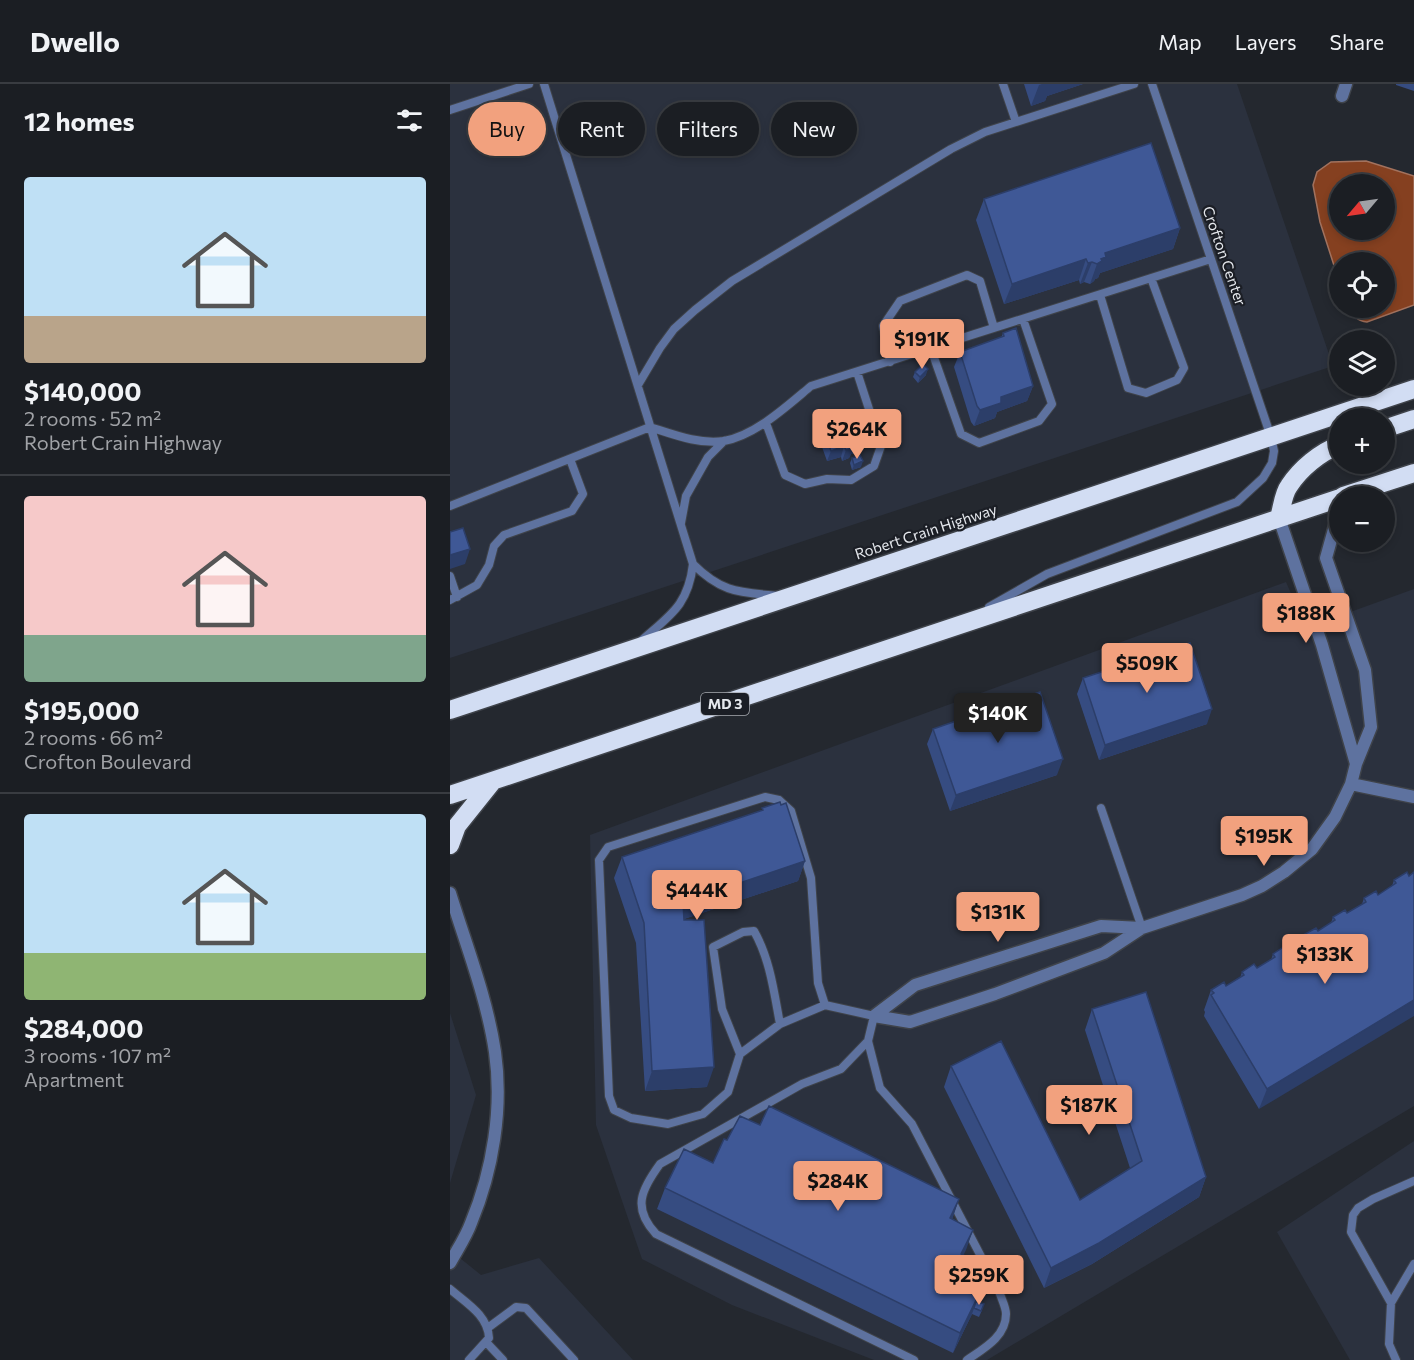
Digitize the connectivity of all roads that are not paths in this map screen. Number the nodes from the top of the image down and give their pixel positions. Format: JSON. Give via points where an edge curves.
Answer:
{"nodes":[{"id":1,"x":529,"y":84,"type":"edge"},
{"id":2,"x":544,"y":84,"type":"edge"},
{"id":3,"x":1003,"y":84,"type":"edge"},
{"id":4,"x":1134,"y":84,"type":"edge"},
{"id":5,"x":1152,"y":84,"type":"edge"},
{"id":6,"x":450,"y":110,"type":"edge"},
{"id":7,"x":1016,"y":122,"type":"junction"},
{"id":8,"x":1211,"y":260,"type":"junction"},
{"id":9,"x":1151,"y":279,"type":"junction"},
{"id":10,"x":1100,"y":295,"type":"junction"},
{"id":11,"x":1023,"y":319,"type":"junction"},
{"id":12,"x":994,"y":328,"type":"junction"},
{"id":13,"x":931,"y":349,"type":"junction"},
{"id":14,"x":890,"y":362,"type":"junction"},
{"id":15,"x":856,"y":372,"type":"junction"},
{"id":16,"x":638,"y":385,"type":"junction"},
{"id":17,"x":1414,"y":389,"type":"edge"},
{"id":18,"x":1414,"y":419,"type":"edge"},
{"id":19,"x":766,"y":423,"type":"junction"},
{"id":20,"x":1395,"y":425,"type":"edge"},
{"id":21,"x":650,"y":427,"type":"junction"},
{"id":22,"x":1271,"y":437,"type":"junction"},
{"id":23,"x":724,"y":441,"type":"junction"},
{"id":24,"x":1329,"y":449,"type":"edge"},
{"id":25,"x":570,"y":459,"type":"junction"},
{"id":26,"x":1414,"y":473,"type":"edge"},
{"id":27,"x":1380,"y":486,"type":"edge"},
{"id":28,"x":1329,"y":501,"type":"edge"},
{"id":29,"x":450,"y":506,"type":"edge"},
{"id":30,"x":1279,"y":518,"type":"junction"},
{"id":31,"x":681,"y":526,"type":"junction"},
{"id":32,"x":1329,"y":547,"type":"edge"},
{"id":33,"x":693,"y":564,"type":"junction"},
{"id":34,"x":450,"y":576,"type":"edge"},
{"id":35,"x":788,"y":597,"type":"junction"},
{"id":36,"x":454,"y":598,"type":"edge"},
{"id":37,"x":957,"y":626,"type":"junction"},
{"id":38,"x":630,"y":650,"type":"junction"},
{"id":39,"x":450,"y":710,"type":"edge"},
{"id":40,"x":1356,"y":764,"type":"junction"},
{"id":41,"x":493,"y":781,"type":"junction"},
{"id":42,"x":1351,"y":784,"type":"junction"},
{"id":43,"x":450,"y":795,"type":"edge"},
{"id":44,"x":1414,"y":797,"type":"edge"},
{"id":45,"x":1101,"y":808,"type":"dead end"},
{"id":46,"x":450,"y":845,"type":"edge"},
{"id":47,"x":450,"y":893,"type":"edge"},
{"id":48,"x":1142,"y":928,"type":"junction"},
{"id":49,"x":825,"y":1005,"type":"junction"},
{"id":50,"x":874,"y":1016,"type":"junction"},
{"id":51,"x":780,"y":1024,"type":"junction"},
{"id":52,"x":868,"y":1041,"type":"junction"},
{"id":53,"x":740,"y":1054,"type":"junction"},
{"id":54,"x":1414,"y":1180,"type":"edge"},
{"id":55,"x":450,"y":1263,"type":"edge"},
{"id":56,"x":1414,"y":1264,"type":"edge"},
{"id":57,"x":450,"y":1289,"type":"edge"},
{"id":58,"x":1391,"y":1303,"type":"junction"},
{"id":59,"x":489,"y":1327,"type":"junction"},
{"id":60,"x":486,"y":1342,"type":"junction"},
{"id":61,"x":470,"y":1360,"type":"edge"},
{"id":62,"x":503,"y":1360,"type":"edge"},
{"id":63,"x":574,"y":1360,"type":"edge"},
{"id":64,"x":914,"y":1360,"type":"edge"},
{"id":65,"x":967,"y":1360,"type":"edge"},
{"id":66,"x":1396,"y":1360,"type":"edge"}],
"edges":[{"from":1,"to":6,"type":"lane"},
{"from":2,"to":16,"type":"lane"},
{"from":3,"to":7,"type":"lane"},
{"from":4,"to":7,"type":"lane"},
{"from":5,"to":8,"type":"lane","name":"Crofton Center"},
{"from":7,"to":16,"type":"lane","via":[[951,148],[732,281],[674,329]]},
{"from":8,"to":9,"type":"lane"},
{"from":8,"to":22,"type":"lane","name":"Crofton Center"},
{"from":9,"to":10,"type":"lane"},
{"from":9,"to":10,"type":"lane","via":[[1184,368],[1177,380],[1146,393],[1128,388]]},
{"from":10,"to":11,"type":"lane"},
{"from":11,"to":12,"type":"lane"},
{"from":11,"to":13,"type":"lane","via":[[1052,404],[1039,421],[979,443],[961,434]]},
{"from":12,"to":13,"type":"lane"},
{"from":12,"to":14,"type":"lane","via":[[980,280],[967,275],[900,301],[883,326]]},
{"from":13,"to":14,"type":"lane"},
{"from":14,"to":15,"type":"lane"},
{"from":15,"to":19,"type":"lane","via":[[812,386]]},
{"from":15,"to":19,"type":"lane","via":[[881,446],[874,466],[851,480],[827,479],[805,484],[785,475]]},
{"from":16,"to":21,"type":"lane"},
{"from":17,"to":22,"type":"highway","name":"Robert Crain Highway"},
{"from":18,"to":20,"type":"highway"},
{"from":19,"to":23,"type":"lane"},
{"from":21,"to":23,"type":"lane","via":[[680,436]]},
{"from":21,"to":25,"type":"lane"},
{"from":21,"to":31,"type":"lane"},
{"from":22,"to":35,"type":"highway","name":"Robert Crain Highway"},
{"from":22,"to":37,"type":"lane","via":[[1272,462],[1263,478],[1237,502],[1047,574]]},
{"from":23,"to":31,"type":"lane","via":[[708,457],[686,496]]},
{"from":24,"to":30,"type":"highway","via":[[1287,487]]},
{"from":25,"to":29,"type":"lane"},
{"from":25,"to":36,"type":"lane","via":[[582,494],[572,511],[504,535],[494,546],[489,565],[477,585]]},
{"from":26,"to":27,"type":"highway","number":"MD 3"},
{"from":28,"to":30,"type":"highway","number":"MD 3"},
{"from":30,"to":37,"type":"highway","number":"MD 3"},
{"from":30,"to":40,"type":"street","via":[[1322,645]]},
{"from":31,"to":33,"type":"lane"},
{"from":32,"to":40,"type":"street","via":[[1326,558],[1365,670],[1371,727]]},
{"from":33,"to":35,"type":"lane","via":[[706,577],[731,591]]},
{"from":33,"to":38,"type":"lane","via":[[691,585],[684,599]]},
{"from":34,"to":36,"type":"lane"},
{"from":35,"to":38,"type":"highway","name":"Robert Crain Highway"},
{"from":37,"to":41,"type":"highway","number":"MD 3"},
{"from":38,"to":39,"type":"highway","name":"Robert Crain Highway"},
{"from":40,"to":42,"type":"street"},
{"from":41,"to":43,"type":"highway","number":"MD 3"},
{"from":41,"to":46,"type":"highway","via":[[457,826]]},
{"from":42,"to":44,"type":"street"},
{"from":42,"to":48,"type":"street","via":[[1335,817],[1312,849],[1284,872],[1242,895]]},
{"from":45,"to":48,"type":"lane"},
{"from":47,"to":55,"type":"street","via":[[485,1006],[495,1052],[498,1099],[484,1186],[471,1224]]},
{"from":48,"to":50,"type":"street","via":[[1101,926],[915,985]]},
{"from":48,"to":50,"type":"street","via":[[1104,953],[921,1019],[910,1022]]},
{"from":49,"to":50,"type":"lane"},
{"from":49,"to":51,"type":"lane"},
{"from":49,"to":53,"type":"lane","via":[[818,983],[811,878],[791,812],[779,800],[765,796],[608,847],[599,860],[609,1096],[614,1110],[631,1118],[668,1124],[703,1114],[728,1092]]},
{"from":50,"to":52,"type":"lane"},
{"from":51,"to":53,"type":"lane"},
{"from":51,"to":53,"type":"lane","via":[[770,971],[754,931],[743,932],[713,947],[722,1009]]},
{"from":52,"to":64,"type":"lane","via":[[841,1069],[802,1084],[660,1164],[640,1204],[644,1221],[656,1234]]},
{"from":52,"to":65,"type":"lane","via":[[880,1088],[912,1124],[999,1291],[1006,1314],[1001,1333]]},
{"from":54,"to":58,"type":"lane","via":[[1372,1199],[1353,1215],[1351,1232]]},
{"from":56,"to":58,"type":"lane"},
{"from":57,"to":59,"type":"lane","via":[[480,1314]]},
{"from":58,"to":66,"type":"lane","via":[[1389,1344]]},
{"from":59,"to":60,"type":"lane"},
{"from":59,"to":63,"type":"lane","via":[[516,1307],[526,1308]]},
{"from":60,"to":61,"type":"lane"},
{"from":60,"to":62,"type":"lane"}]}
